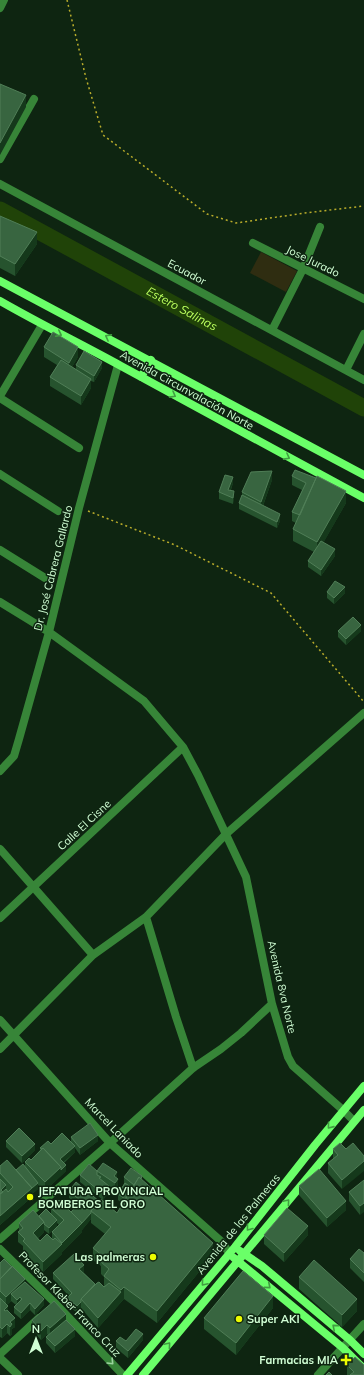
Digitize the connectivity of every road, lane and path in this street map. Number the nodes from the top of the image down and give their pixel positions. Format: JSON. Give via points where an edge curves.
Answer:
{"nodes":[{"id":1,"x":4,"y":0,"type":"edge"},
{"id":2,"x":67,"y":0,"type":"edge"},
{"id":3,"x":0,"y":8,"type":"edge"},
{"id":4,"x":34,"y":99,"type":"dead end"},
{"id":5,"x":0,"y":159,"type":"edge"},
{"id":6,"x":0,"y":184,"type":"edge"},
{"id":7,"x":364,"y":206,"type":"edge"},
{"id":8,"x":320,"y":227,"type":"dead end"},
{"id":9,"x":253,"y":243,"type":"dead end"},
{"id":10,"x":303,"y":269,"type":"junction"},
{"id":11,"x":0,"y":280,"type":"edge"},
{"id":12,"x":364,"y":298,"type":"edge"},
{"id":13,"x":0,"y":301,"type":"edge"},
{"id":14,"x":42,"y":325,"type":"junction"},
{"id":15,"x":272,"y":330,"type":"junction"},
{"id":16,"x":364,"y":334,"type":"edge"},
{"id":17,"x":151,"y":360,"type":"junction"},
{"id":18,"x":118,"y":365,"type":"junction"},
{"id":19,"x":346,"y":370,"type":"junction"},
{"id":20,"x":141,"y":377,"type":"junction"},
{"id":21,"x":364,"y":380,"type":"edge"},
{"id":22,"x":0,"y":397,"type":"edge"},
{"id":23,"x":79,"y":448,"type":"dead end"},
{"id":24,"x":0,"y":474,"type":"edge"},
{"id":25,"x":364,"y":475,"type":"edge"},
{"id":26,"x":364,"y":498,"type":"edge"},
{"id":27,"x":79,"y":508,"type":"junction"},
{"id":28,"x":58,"y":511,"type":"dead end"},
{"id":29,"x":0,"y":550,"type":"edge"},
{"id":30,"x":45,"y":578,"type":"dead end"},
{"id":31,"x":0,"y":602,"type":"edge"},
{"id":32,"x":49,"y":632,"type":"junction"},
{"id":33,"x":364,"y":702,"type":"edge"},
{"id":34,"x":364,"y":713,"type":"edge"},
{"id":35,"x":183,"y":747,"type":"junction"},
{"id":36,"x":0,"y":771,"type":"edge"},
{"id":37,"x":226,"y":834,"type":"junction"},
{"id":38,"x":0,"y":849,"type":"edge"},
{"id":39,"x":34,"y":888,"type":"junction"},
{"id":40,"x":146,"y":917,"type":"junction"},
{"id":41,"x":0,"y":918,"type":"edge"},
{"id":42,"x":93,"y":955,"type":"junction"},
{"id":43,"x":272,"y":1004,"type":"junction"},
{"id":44,"x":0,"y":1020,"type":"edge"},
{"id":45,"x":14,"y":1035,"type":"junction"},
{"id":46,"x":0,"y":1049,"type":"edge"},
{"id":47,"x":193,"y":1068,"type":"junction"},
{"id":48,"x":364,"y":1086,"type":"edge"},
{"id":49,"x":343,"y":1110,"type":"junction"},
{"id":50,"x":364,"y":1110,"type":"edge"},
{"id":51,"x":354,"y":1122,"type":"junction"},
{"id":52,"x":110,"y":1143,"type":"junction"},
{"id":53,"x":0,"y":1239,"type":"edge"},
{"id":54,"x":0,"y":1249,"type":"edge"},
{"id":55,"x":232,"y":1250,"type":"junction"},
{"id":56,"x":244,"y":1254,"type":"junction"},
{"id":57,"x":238,"y":1261,"type":"junction"},
{"id":58,"x":49,"y":1309,"type":"junction"},
{"id":59,"x":364,"y":1324,"type":"edge"},
{"id":60,"x":350,"y":1340,"type":"junction"},
{"id":61,"x":343,"y":1348,"type":"junction"},
{"id":62,"x":0,"y":1354,"type":"edge"},
{"id":63,"x":364,"y":1354,"type":"edge"},
{"id":64,"x":0,"y":1358,"type":"edge"},
{"id":65,"x":364,"y":1369,"type":"edge"},
{"id":66,"x":18,"y":1375,"type":"edge"},
{"id":67,"x":123,"y":1375,"type":"edge"},
{"id":68,"x":127,"y":1375,"type":"edge"},
{"id":69,"x":143,"y":1375,"type":"edge"},
{"id":70,"x":318,"y":1375,"type":"edge"}],
"edges":[{"from":1,"to":3,"type":"street"},
{"from":2,"to":7,"type":"path","via":[[103,135],[207,214],[236,223]]},
{"from":4,"to":5,"type":"street"},
{"from":6,"to":15,"type":"street","name":"Ecuador"},
{"from":8,"to":10,"type":"street"},
{"from":9,"to":10,"type":"street","name":"Jose Jurado"},
{"from":10,"to":12,"type":"street","name":"Jose Jurado"},
{"from":10,"to":15,"type":"street"},
{"from":17,"to":11,"type":"main road","name":"Avenida Circunvalación Norte","one_way":true},
{"from":13,"to":14,"type":"main road","name":"Avenida Circunvalación Norte"},
{"from":14,"to":18,"type":"main road","name":"Avenida Circunvalación Norte","one_way":true},
{"from":14,"to":22,"type":"street"},
{"from":15,"to":19,"type":"street","name":"Ecuador"},
{"from":16,"to":19,"type":"street"},
{"from":17,"to":20,"type":"main road"},
{"from":17,"to":25,"type":"main road","name":"Avenida Circunvalación Norte"},
{"from":18,"to":20,"type":"main road","name":"Avenida Circunvalación Norte"},
{"from":18,"to":27,"type":"street","name":"Dr. José Cabrera Gallardo"},
{"from":19,"to":21,"type":"street","name":"Ecuador"},
{"from":20,"to":26,"type":"main road","name":"Avenida Circunvalación Norte","one_way":true},
{"from":22,"to":23,"type":"street"},
{"from":24,"to":28,"type":"street"},
{"from":27,"to":32,"type":"street","name":"Dr. José Cabrera Gallardo"},
{"from":27,"to":33,"type":"path","via":[[175,545],[270,593]]},
{"from":29,"to":30,"type":"street"},
{"from":31,"to":32,"type":"street","name":"Avenida 8va Norte"},
{"from":32,"to":35,"type":"street","name":"Avenida 8va Norte","via":[[144,701]]},
{"from":32,"to":36,"type":"street","name":"Dr. José Cabrera Gallardo","via":[[14,756]]},
{"from":34,"to":37,"type":"street"},
{"from":35,"to":37,"type":"street","name":"Avenida 8va Norte"},
{"from":35,"to":39,"type":"street","name":"Calle El Cisne"},
{"from":37,"to":40,"type":"street"},
{"from":37,"to":43,"type":"street","name":"Avenida 8va Norte","via":[[246,877]]},
{"from":38,"to":39,"type":"street"},
{"from":39,"to":41,"type":"street","name":"Calle El Cisne"},
{"from":39,"to":42,"type":"street"},
{"from":40,"to":42,"type":"street"},
{"from":40,"to":47,"type":"street"},
{"from":42,"to":45,"type":"street"},
{"from":43,"to":47,"type":"street","via":[[241,1033]]},
{"from":43,"to":49,"type":"street","name":"Avenida 8va Norte","via":[[293,1066]]},
{"from":44,"to":45,"type":"street","name":"Marcel Laniado"},
{"from":45,"to":46,"type":"street"},
{"from":45,"to":52,"type":"street","name":"Marcel Laniado"},
{"from":47,"to":52,"type":"street"},
{"from":48,"to":49,"type":"main road","name":"Avenida de las Palmeras"},
{"from":49,"to":51,"type":"street","name":"Avenida 8va Norte"},
{"from":49,"to":55,"type":"main road","name":"Avenida de las Palmeras","one_way":true},
{"from":50,"to":51,"type":"main road","name":"Avenida de las Palmeras"},
{"from":56,"to":51,"type":"main road","name":"Avenida de las Palmeras","one_way":true},
{"from":52,"to":53,"type":"street"},
{"from":52,"to":55,"type":"street","name":"Marcel Laniado"},
{"from":54,"to":58,"type":"street","name":"Profesor Kleber Franco Cruz"},
{"from":55,"to":56,"type":"main road","name":"Marcel Laniado"},
{"from":55,"to":57,"type":"main road","name":"Marcel Laniado"},
{"from":55,"to":68,"type":"main road","name":"Avenida de las Palmeras","one_way":true},
{"from":56,"to":57,"type":"main road","name":"Avenida de las Palmeras"},
{"from":60,"to":56,"type":"main road","name":"Marcel Laniado","one_way":true,"via":[[262,1266]]},
{"from":57,"to":61,"type":"main road","name":"Marcel Laniado","one_way":true},
{"from":69,"to":57,"type":"main road","name":"Avenida de las Palmeras","one_way":true},
{"from":58,"to":62,"type":"street"},
{"from":58,"to":67,"type":"street","name":"Profesor Kleber Franco Cruz","one_way":true},
{"from":59,"to":60,"type":"street"},
{"from":60,"to":61,"type":"street"},
{"from":60,"to":63,"type":"main road","name":"Marcel Laniado"},
{"from":61,"to":65,"type":"main road","name":"Marcel Laniado"},
{"from":61,"to":70,"type":"street"},
{"from":64,"to":66,"type":"street"}]}
